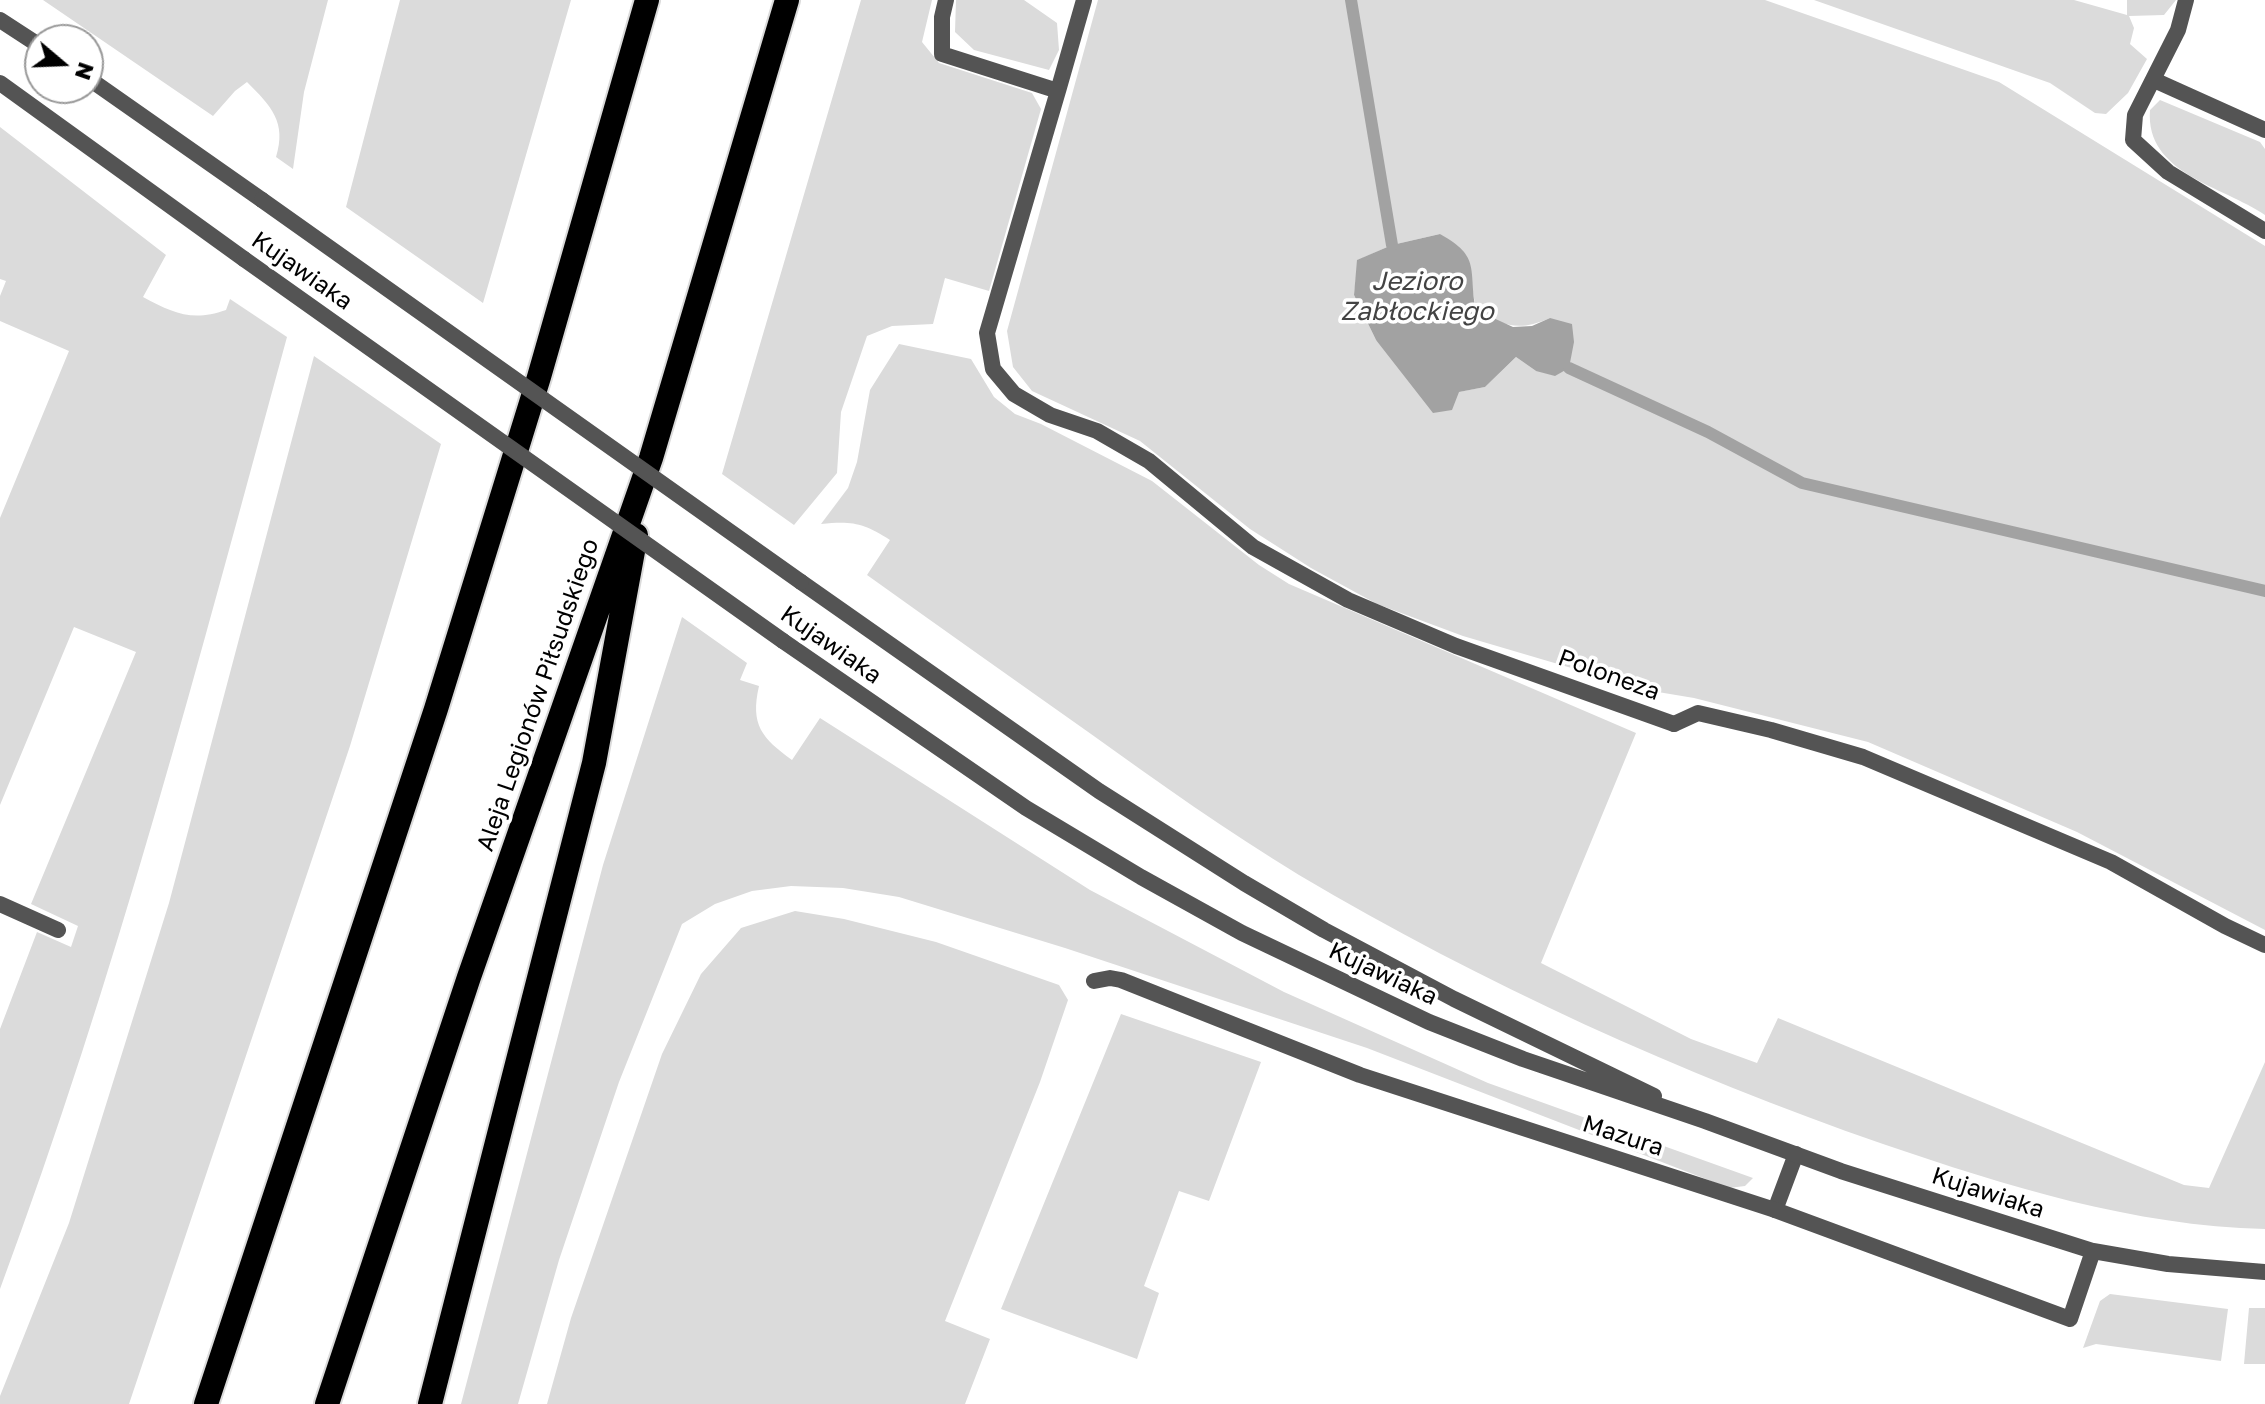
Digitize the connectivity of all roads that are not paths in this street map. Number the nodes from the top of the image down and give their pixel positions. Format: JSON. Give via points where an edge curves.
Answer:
{"nodes":[{"id":1,"x":647,"y":0,"type":"edge"},
{"id":2,"x":787,"y":0,"type":"edge"},
{"id":3,"x":946,"y":0,"type":"edge"},
{"id":4,"x":1084,"y":0,"type":"edge"},
{"id":5,"x":2186,"y":0,"type":"edge"},
{"id":6,"x":0,"y":20,"type":"edge"},
{"id":7,"x":24,"y":36,"type":"edge"},
{"id":8,"x":2154,"y":80,"type":"junction"},
{"id":9,"x":0,"y":83,"type":"edge"},
{"id":10,"x":104,"y":89,"type":"edge"},
{"id":11,"x":1058,"y":91,"type":"junction"},
{"id":12,"x":2265,"y":130,"type":"edge"},
{"id":13,"x":2265,"y":231,"type":"edge"},
{"id":14,"x":651,"y":458,"type":"junction"},
{"id":15,"x":0,"y":904,"type":"edge"},
{"id":16,"x":58,"y":930,"type":"dead end"},
{"id":17,"x":2265,"y":945,"type":"edge"},
{"id":18,"x":1094,"y":981,"type":"dead end"},
{"id":19,"x":1705,"y":1121,"type":"junction"},
{"id":20,"x":1796,"y":1154,"type":"junction"},
{"id":21,"x":1775,"y":1210,"type":"junction"},
{"id":22,"x":2093,"y":1251,"type":"junction"},
{"id":23,"x":2265,"y":1272,"type":"edge"},
{"id":24,"x":206,"y":1404,"type":"edge"},
{"id":25,"x":327,"y":1404,"type":"edge"},
{"id":26,"x":430,"y":1404,"type":"edge"}],
"edges":[{"from":1,"to":24,"type":"highway","via":[[441,694]]},
{"from":2,"to":14,"type":"highway","name":"Aleja Legionów Piłsudskiego"},
{"from":3,"to":11,"type":"street","via":[[942,54]]},
{"from":4,"to":11,"type":"street","name":"Poloneza"},
{"from":5,"to":8,"type":"street"},
{"from":6,"to":7,"type":"street"},
{"from":8,"to":12,"type":"street"},
{"from":8,"to":13,"type":"street","via":[[2135,115],[2133,140],[2168,172]]},
{"from":9,"to":19,"type":"street","name":"Kujawiaka","bridge":true,"via":[[1026,808],[1242,933],[1429,1022]]},
{"from":10,"to":19,"type":"street","name":"Kujawiaka","bridge":true,"via":[[1111,799],[1324,930]]},
{"from":11,"to":17,"type":"street","name":"Poloneza","via":[[987,333],[993,369],[1014,394],[1149,461],[1253,547],[1348,600],[1456,646],[1674,724],[1698,713],[1863,757],[2111,862]]},
{"from":14,"to":25,"type":"highway","name":"Aleja Legionów Piłsudskiego","via":[[469,977]]},
{"from":14,"to":26,"type":"highway","via":[[594,763]]},
{"from":15,"to":16,"type":"street"},
{"from":18,"to":21,"type":"street","name":"Mazura","via":[[1121,980],[1374,1080]]},
{"from":19,"to":20,"type":"street","name":"Kujawiaka"},
{"from":20,"to":21,"type":"street"},
{"from":20,"to":22,"type":"street","name":"Kujawiaka"},
{"from":21,"to":22,"type":"street","name":"Mazura","via":[[2070,1319]]},
{"from":22,"to":23,"type":"street","name":"Kujawiaka"}]}
